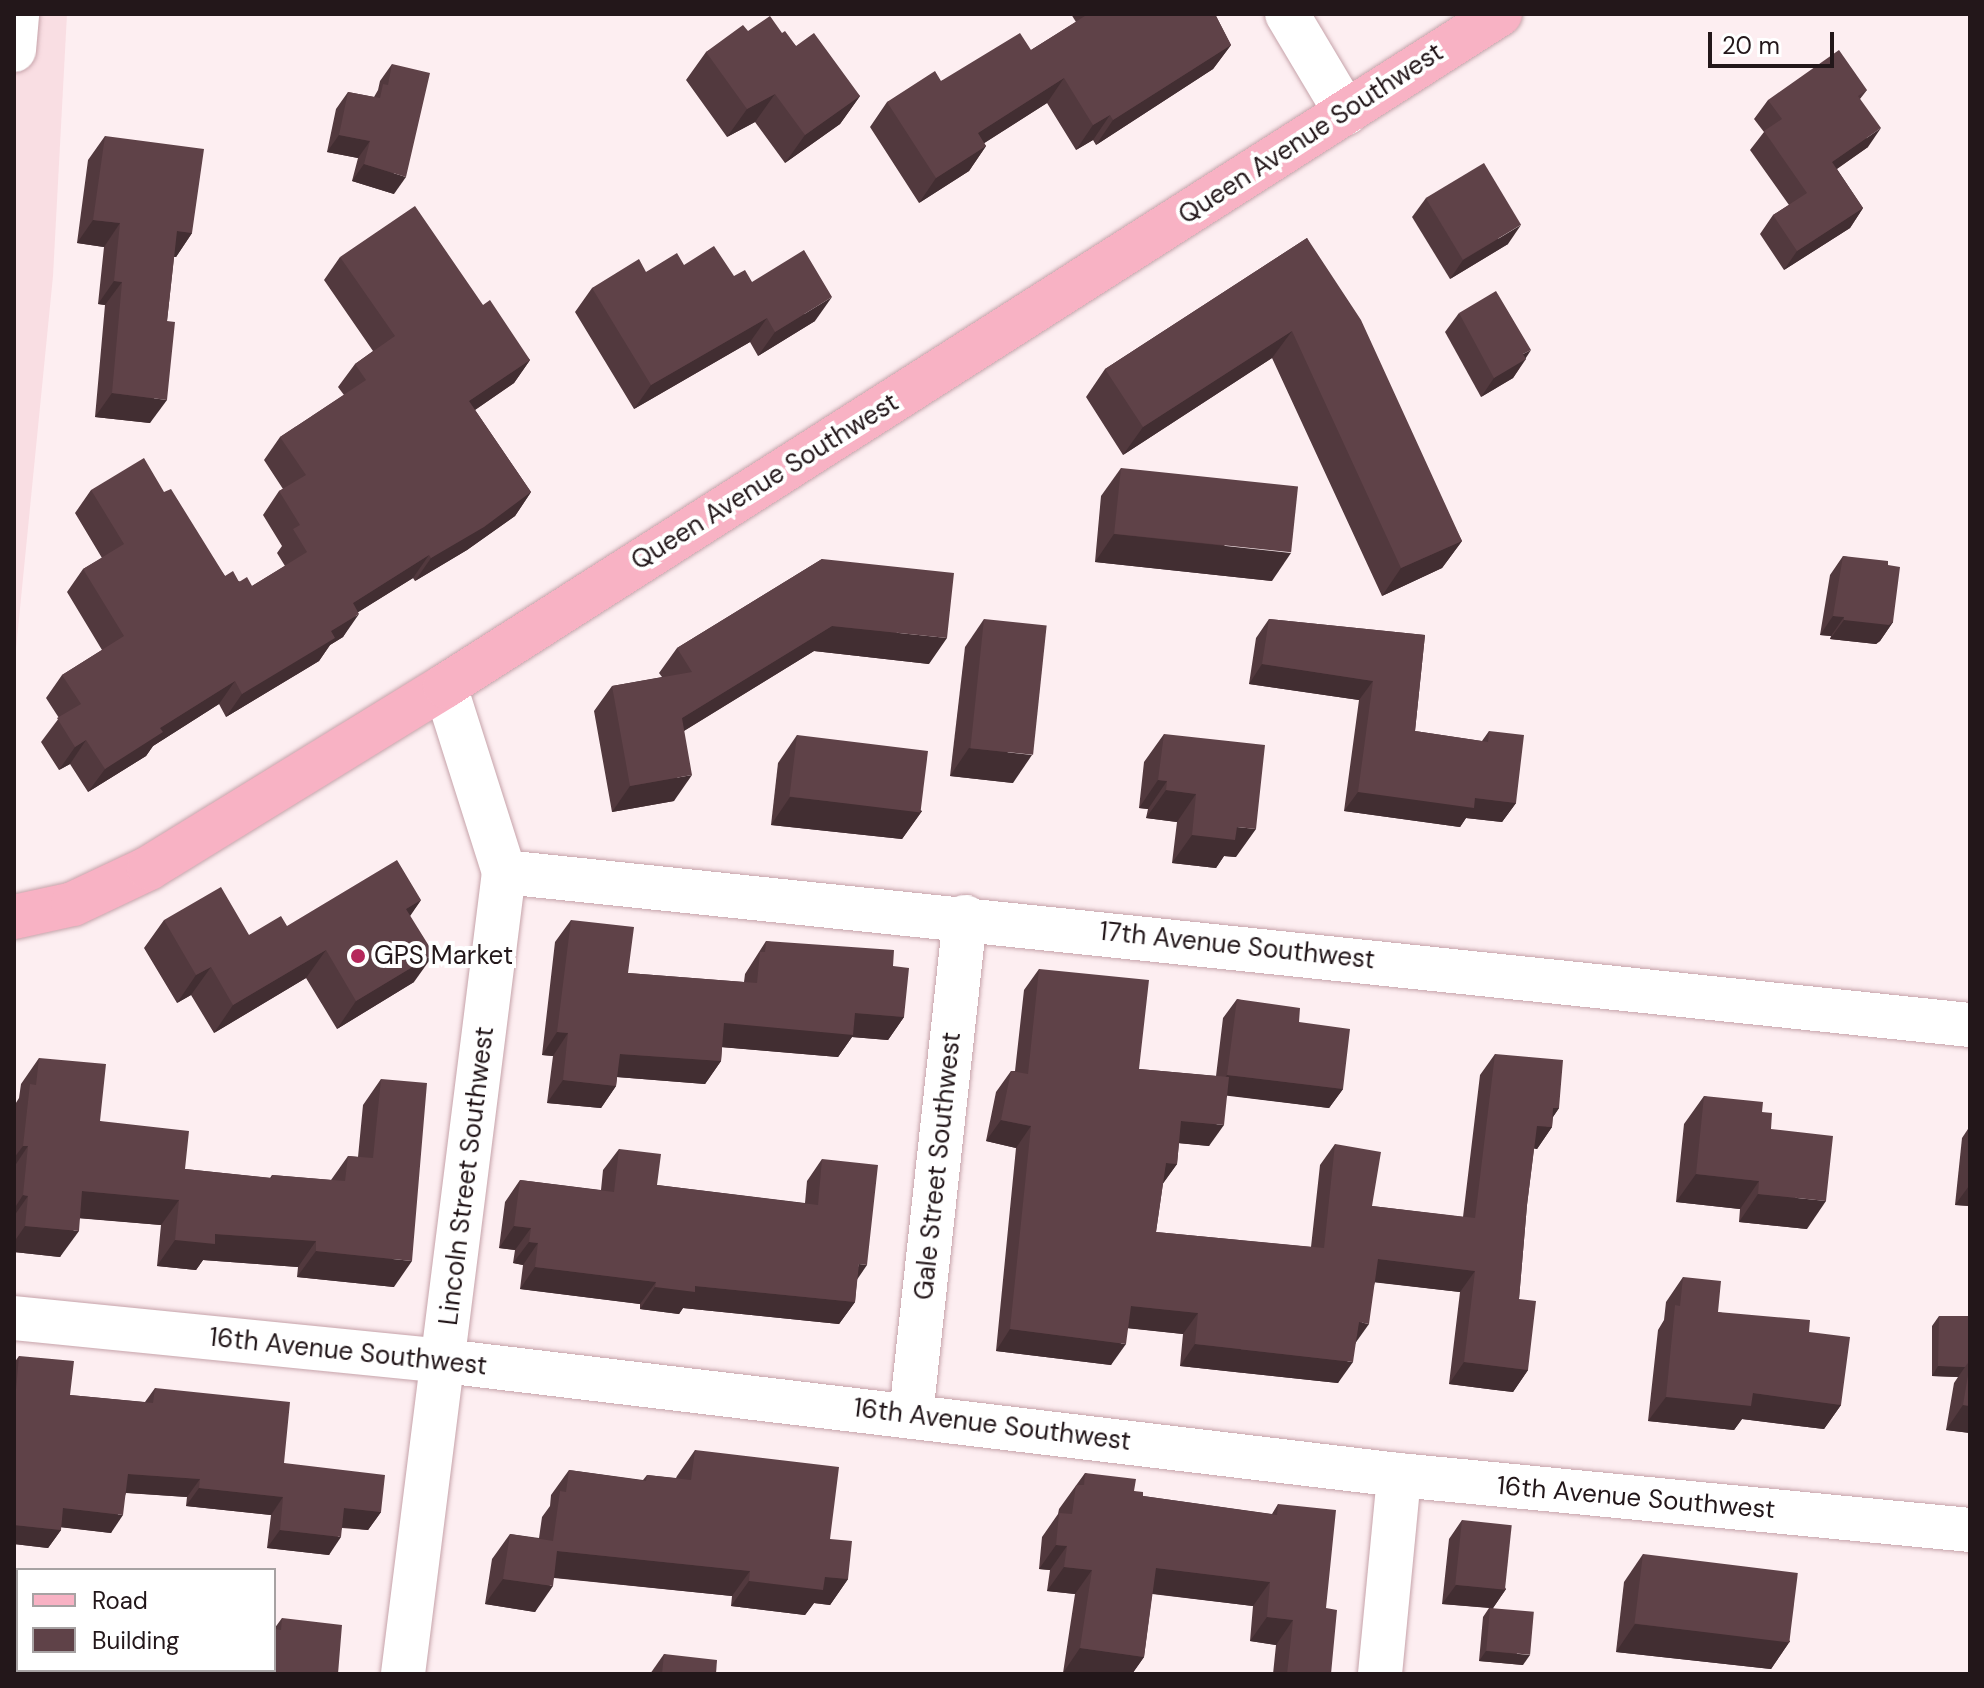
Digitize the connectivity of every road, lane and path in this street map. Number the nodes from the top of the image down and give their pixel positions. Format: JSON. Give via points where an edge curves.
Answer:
{"nodes":[{"id":1,"x":17,"y":14,"type":"edge"},
{"id":2,"x":1287,"y":14,"type":"edge"},
{"id":3,"x":1500,"y":14,"type":"edge"},
{"id":4,"x":14,"y":50,"type":"edge"},
{"id":5,"x":1346,"y":113,"type":"junction"},
{"id":6,"x":445,"y":686,"type":"junction"},
{"id":7,"x":504,"y":872,"type":"junction"},
{"id":8,"x":14,"y":917,"type":"edge"},
{"id":9,"x":965,"y":917,"type":"junction"},
{"id":10,"x":1970,"y":1025,"type":"edge"},
{"id":11,"x":14,"y":1318,"type":"edge"},
{"id":12,"x":444,"y":1361,"type":"junction"},
{"id":13,"x":911,"y":1415,"type":"junction"},
{"id":14,"x":1399,"y":1475,"type":"junction"},
{"id":15,"x":1970,"y":1530,"type":"edge"},
{"id":16,"x":403,"y":1674,"type":"edge"},
{"id":17,"x":1380,"y":1674,"type":"edge"}],
"edges":[{"from":1,"to":4,"type":"street"},
{"from":2,"to":5,"type":"street"},
{"from":3,"to":5,"type":"main road","name":"Queen Avenue Southwest"},
{"from":5,"to":6,"type":"main road","name":"Queen Avenue Southwest"},
{"from":6,"to":7,"type":"street","name":"Lincoln Street Southwest"},
{"from":6,"to":8,"type":"main road","name":"Queen Avenue Southwest","via":[[149,868],[73,904]]},
{"from":7,"to":9,"type":"street","name":"17th Avenue Southwest"},
{"from":7,"to":12,"type":"street","name":"Lincoln Street Southwest"},
{"from":9,"to":10,"type":"street","name":"17th Avenue Southwest"},
{"from":9,"to":13,"type":"street","name":"Gale Street Southwest"},
{"from":11,"to":12,"type":"street","name":"16th Avenue Southwest"},
{"from":12,"to":13,"type":"street","name":"16th Avenue Southwest"},
{"from":12,"to":16,"type":"street","name":"Lincoln Street Southwest"},
{"from":13,"to":14,"type":"street","name":"16th Avenue Southwest"},
{"from":14,"to":15,"type":"street","name":"16th Avenue Southwest"},
{"from":14,"to":17,"type":"street"}]}
